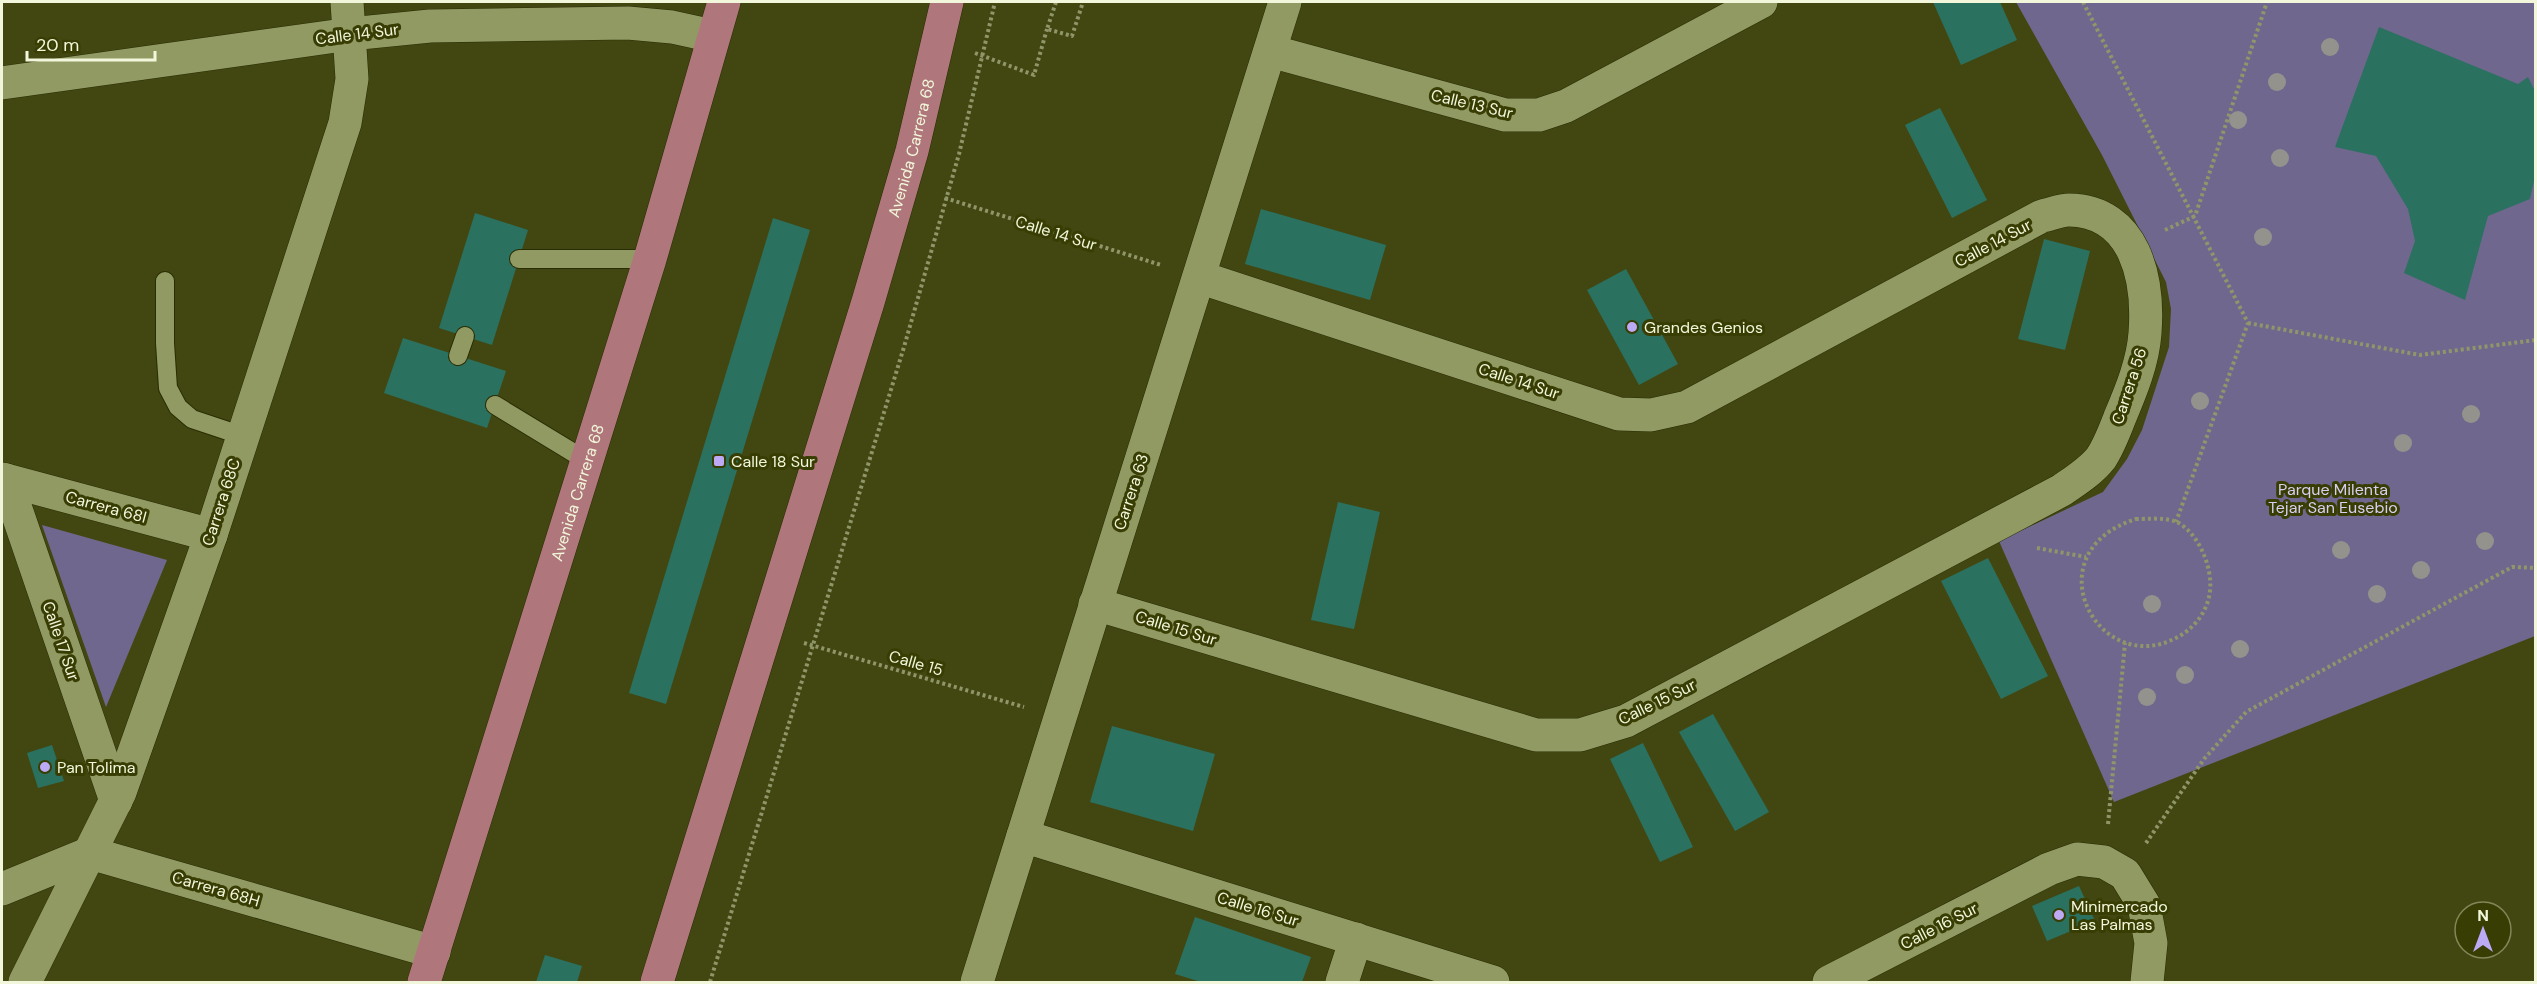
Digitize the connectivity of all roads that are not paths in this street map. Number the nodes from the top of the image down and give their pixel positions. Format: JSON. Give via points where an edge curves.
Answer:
{"nodes":[{"id":1,"x":347,"y":2,"type":"edge"},
{"id":2,"x":724,"y":2,"type":"edge"},
{"id":3,"x":947,"y":2,"type":"edge"},
{"id":4,"x":1285,"y":2,"type":"edge"},
{"id":5,"x":1761,"y":2,"type":"edge"},
{"id":6,"x":350,"y":34,"type":"junction"},
{"id":7,"x":713,"y":36,"type":"junction"},
{"id":8,"x":1270,"y":51,"type":"junction"},
{"id":9,"x":2,"y":83,"type":"edge"},
{"id":10,"x":2110,"y":221,"type":"joint"},
{"id":11,"x":519,"y":259,"type":"dead end"},
{"id":12,"x":650,"y":259,"type":"junction"},
{"id":13,"x":1199,"y":277,"type":"junction"},
{"id":14,"x":165,"y":281,"type":"dead end"},
{"id":15,"x":465,"y":336,"type":"dead end"},
{"id":16,"x":458,"y":356,"type":"dead end"},
{"id":17,"x":495,"y":405,"type":"dead end"},
{"id":18,"x":243,"y":436,"type":"junction"},
{"id":19,"x":587,"y":461,"type":"junction"},
{"id":20,"x":2081,"y":477,"type":"joint"},
{"id":21,"x":4,"y":480,"type":"edge"},
{"id":22,"x":211,"y":535,"type":"junction"},
{"id":23,"x":1095,"y":604,"type":"junction"},
{"id":24,"x":116,"y":801,"type":"junction"},
{"id":25,"x":1023,"y":836,"type":"junction"},
{"id":26,"x":90,"y":853,"type":"junction"},
{"id":27,"x":2,"y":889,"type":"edge"},
{"id":28,"x":1356,"y":939,"type":"junction"},
{"id":29,"x":434,"y":952,"type":"junction"},
{"id":30,"x":25,"y":982,"type":"edge"},
{"id":31,"x":424,"y":982,"type":"edge"},
{"id":32,"x":657,"y":982,"type":"edge"},
{"id":33,"x":977,"y":982,"type":"edge"},
{"id":34,"x":1342,"y":982,"type":"edge"},
{"id":35,"x":1494,"y":982,"type":"edge"},
{"id":36,"x":1829,"y":982,"type":"edge"},
{"id":37,"x":2147,"y":982,"type":"edge"}],
"edges":[{"from":1,"to":6,"type":"street","name":"Carrera 68C"},
{"from":2,"to":7,"type":"main road","name":"Avenida Carrera 68"},
{"from":3,"to":32,"type":"main road","name":"Avenida Carrera 68","via":[[912,151],[868,302]]},
{"from":4,"to":8,"type":"street","name":"Carrera 63"},
{"from":5,"to":8,"type":"street","name":"Calle 13 Sur","via":[[1566,106],[1539,115],[1505,115]]},
{"from":6,"to":7,"type":"street","name":"Calle 14 Sur","via":[[430,26],[580,22],[672,27]]},
{"from":6,"to":9,"type":"street","name":"Calle 14 Sur"},
{"from":6,"to":18,"type":"street","name":"Carrera 68C","via":[[352,79],[345,123]]},
{"from":7,"to":12,"type":"main road","name":"Avenida Carrera 68"},
{"from":8,"to":13,"type":"street","name":"Carrera 63"},
{"from":10,"to":13,"type":"street","name":"Calle 14 Sur","via":[[2067,210],[2042,216],[1687,407],[1651,415],[1619,414]]},
{"from":10,"to":20,"type":"street","name":"Carrera 56","via":[[2132,244],[2146,290],[2145,336],[2133,385],[2115,431],[2100,458]]},
{"from":11,"to":12,"type":"lane"},
{"from":12,"to":19,"type":"main road","name":"Avenida Carrera 68"},
{"from":13,"to":23,"type":"street","name":"Carrera 63"},
{"from":14,"to":18,"type":"lane","via":[[168,388],[178,407],[192,419]]},
{"from":15,"to":16,"type":"lane"},
{"from":17,"to":19,"type":"lane"},
{"from":18,"to":22,"type":"street","name":"Carrera 68C"},
{"from":19,"to":29,"type":"main road","name":"Avenida Carrera 68"},
{"from":20,"to":23,"type":"street","name":"Calle 15 Sur","via":[[1626,721],[1580,735],[1536,735]]},
{"from":21,"to":22,"type":"street","name":"Carrera 68I"},
{"from":21,"to":24,"type":"street","name":"Calle 17 Sur"},
{"from":22,"to":24,"type":"street","name":"Carrera 68C"},
{"from":23,"to":25,"type":"street","name":"Carrera 63"},
{"from":24,"to":26,"type":"street","name":"Carrera 68C"},
{"from":25,"to":28,"type":"street","name":"Calle 16 Sur"},
{"from":25,"to":33,"type":"street","name":"Carrera 63"},
{"from":26,"to":27,"type":"street"},
{"from":26,"to":29,"type":"street","name":"Carrera 68H"},
{"from":26,"to":30,"type":"street","name":"Carrera 68C"},
{"from":28,"to":34,"type":"street"},
{"from":28,"to":35,"type":"street","name":"Calle 16 Sur"},
{"from":29,"to":31,"type":"main road","name":"Avenida Carrera 68"},
{"from":36,"to":37,"type":"street","name":"Calle 16 Sur","via":[[2049,869],[2077,859],[2114,868],[2144,905],[2151,943]]}]}
